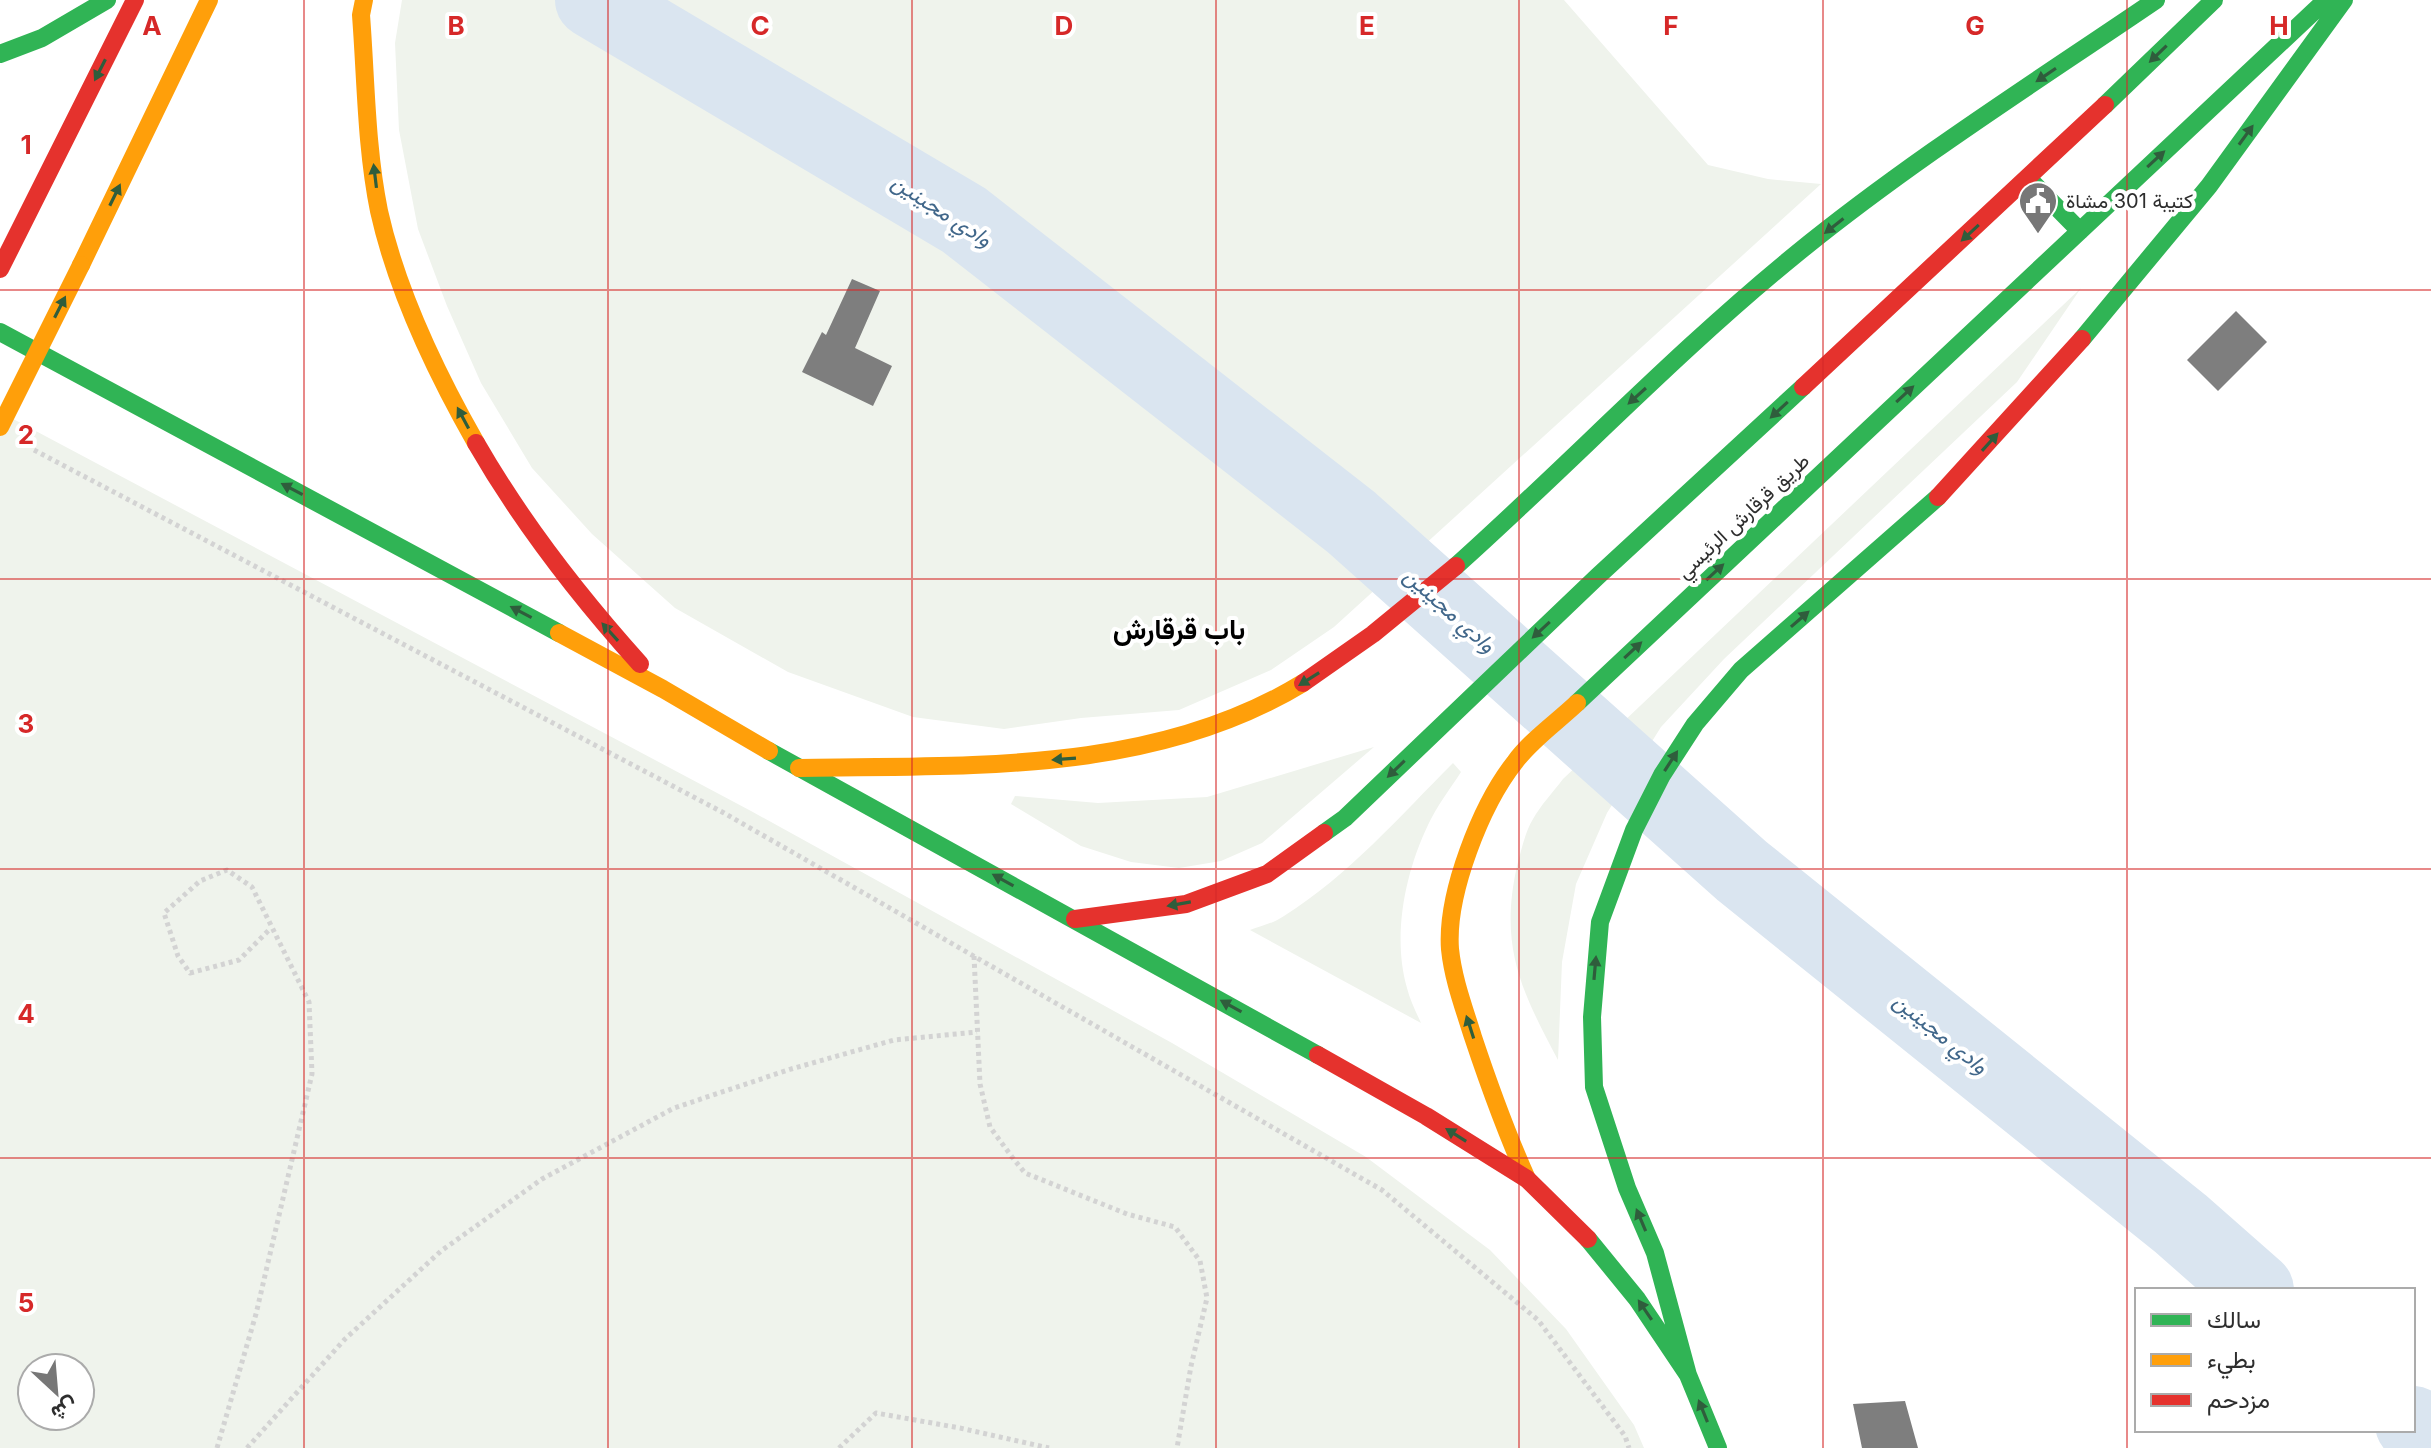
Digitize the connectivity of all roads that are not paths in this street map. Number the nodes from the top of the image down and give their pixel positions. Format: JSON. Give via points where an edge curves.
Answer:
{"nodes":[{"id":1,"x":107,"y":0,"type":"edge"},
{"id":2,"x":135,"y":0,"type":"edge"},
{"id":3,"x":209,"y":0,"type":"edge"},
{"id":4,"x":2156,"y":0,"type":"edge"},
{"id":5,"x":2214,"y":0,"type":"edge"},
{"id":6,"x":2326,"y":0,"type":"edge"},
{"id":7,"x":2344,"y":0,"type":"edge"},
{"id":8,"x":363,"y":8,"type":"edge"},
{"id":9,"x":0,"y":54,"type":"edge"},
{"id":10,"x":2029,"y":179,"type":"junction"},
{"id":11,"x":2080,"y":231,"type":"junction"},
{"id":12,"x":0,"y":269,"type":"edge"},
{"id":13,"x":0,"y":332,"type":"edge"},
{"id":14,"x":0,"y":427,"type":"edge"},
{"id":15,"x":663,"y":689,"type":"junction"},
{"id":16,"x":799,"y":768,"type":"junction"},
{"id":17,"x":1075,"y":919,"type":"junction"},
{"id":18,"x":1527,"y":1179,"type":"junction"},
{"id":19,"x":1688,"y":1375,"type":"junction"},
{"id":20,"x":1718,"y":1448,"type":"edge"}],
"edges":[{"from":1,"to":9,"type":"main road","via":[[42,38]]},
{"from":2,"to":12,"type":"main road","one_way":true},
{"from":14,"to":3,"type":"main road","one_way":true,"bridge":true},
{"from":4,"to":16,"type":"main road","one_way":true,"via":[[1903,172],[1784,264],[1602,428],[1508,521],[1373,636],[1305,682],[1240,717],[1155,743],[1076,758]]},
{"from":5,"to":10,"type":"main road","one_way":true},
{"from":11,"to":6,"type":"main road","name":"طريق قرقارش الرئيسي","one_way":true},
{"from":19,"to":7,"type":"main road","one_way":true,"via":[[1655,1253],[1594,1087],[1592,1017],[1600,922],[1634,830],[1695,724],[1741,670],[1948,488],[2055,371],[2209,186]]},
{"from":15,"to":8,"type":"main road","one_way":true,"via":[[605,627],[499,486],[437,369],[402,286],[379,209]]},
{"from":10,"to":11,"type":"main road"},
{"from":10,"to":17,"type":"main road","one_way":true,"via":[[1598,576],[1345,818],[1267,874],[1186,904]]},
{"from":18,"to":11,"type":"main road","name":"طريق قرقارش الرئيسي","one_way":true,"via":[[1476,1046],[1450,947],[1457,881],[1480,821],[1515,761]]},
{"from":15,"to":13,"type":"main road","one_way":true},
{"from":15,"to":16,"type":"main road"},
{"from":17,"to":16,"type":"main road","one_way":true},
{"from":18,"to":17,"type":"main road","one_way":true,"via":[[1426,1116]]},
{"from":19,"to":18,"type":"main road","one_way":true,"via":[[1600,1251]]},
{"from":20,"to":19,"type":"main road","one_way":true}]}
